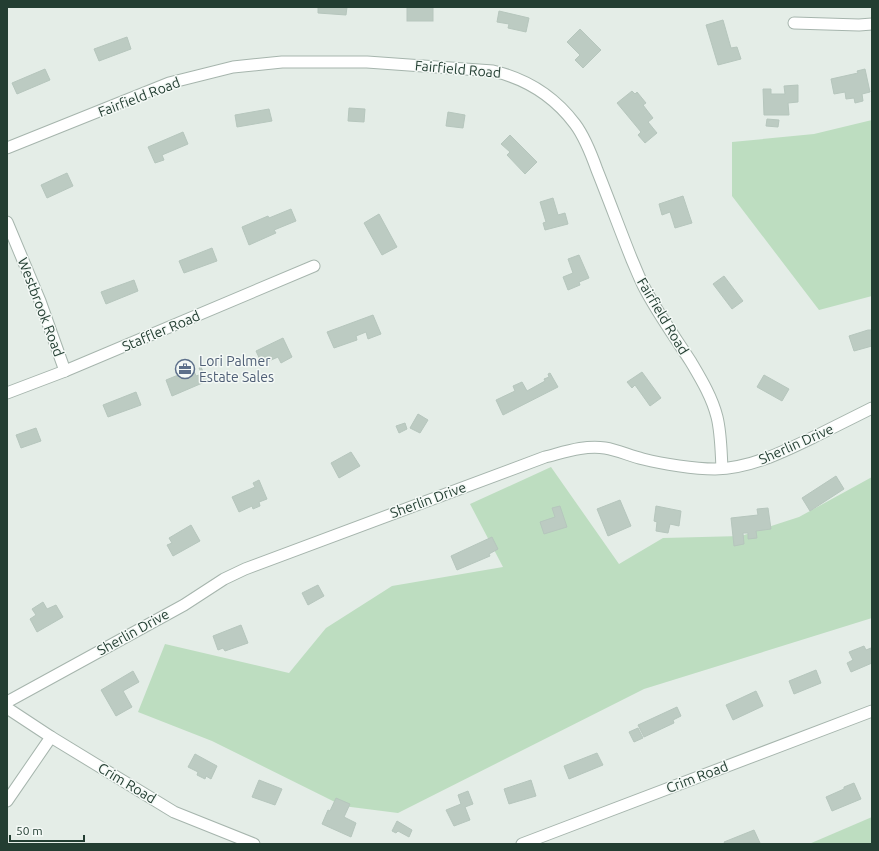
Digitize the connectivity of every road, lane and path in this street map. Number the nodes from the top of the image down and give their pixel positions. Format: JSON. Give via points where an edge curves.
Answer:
{"nodes":[{"id":1,"x":794,"y":23,"type":"dead end"},
{"id":2,"x":872,"y":24,"type":"edge"},
{"id":3,"x":7,"y":148,"type":"edge"},
{"id":4,"x":7,"y":222,"type":"edge"},
{"id":5,"x":314,"y":266,"type":"dead end"},
{"id":6,"x":65,"y":371,"type":"junction"},
{"id":7,"x":7,"y":393,"type":"edge"},
{"id":8,"x":872,"y":408,"type":"edge"},
{"id":9,"x":722,"y":468,"type":"junction"},
{"id":10,"x":7,"y":702,"type":"edge"},
{"id":11,"x":7,"y":708,"type":"edge"},
{"id":12,"x":872,"y":711,"type":"edge"},
{"id":13,"x":51,"y":737,"type":"junction"},
{"id":14,"x":7,"y":801,"type":"edge"},
{"id":15,"x":254,"y":844,"type":"edge"},
{"id":16,"x":522,"y":844,"type":"edge"}],
"edges":[{"from":1,"to":2,"type":"street"},
{"from":3,"to":9,"type":"street","name":"Fairfield Road","via":[[169,83],[233,67],[282,62],[367,62],[509,74],[545,94],[559,105],[576,125],[589,150],[643,285],[710,396],[717,416]]},
{"from":4,"to":6,"type":"street","name":"Westbrook Road","via":[[40,301]]},
{"from":5,"to":6,"type":"street","name":"Staffler Road"},
{"from":6,"to":7,"type":"street","name":"Staffler Road"},
{"from":8,"to":9,"type":"street","name":"Sherlin Drive","via":[[768,458]]},
{"from":9,"to":10,"type":"street","name":"Sherlin Drive","via":[[680,466],[603,448],[582,448],[545,457],[381,517],[224,579],[184,605]]},
{"from":11,"to":13,"type":"street","name":"Crim Road"},
{"from":12,"to":16,"type":"street","name":"Crim Road"},
{"from":13,"to":14,"type":"street"},
{"from":13,"to":15,"type":"street","name":"Crim Road","via":[[174,812]]}]}
